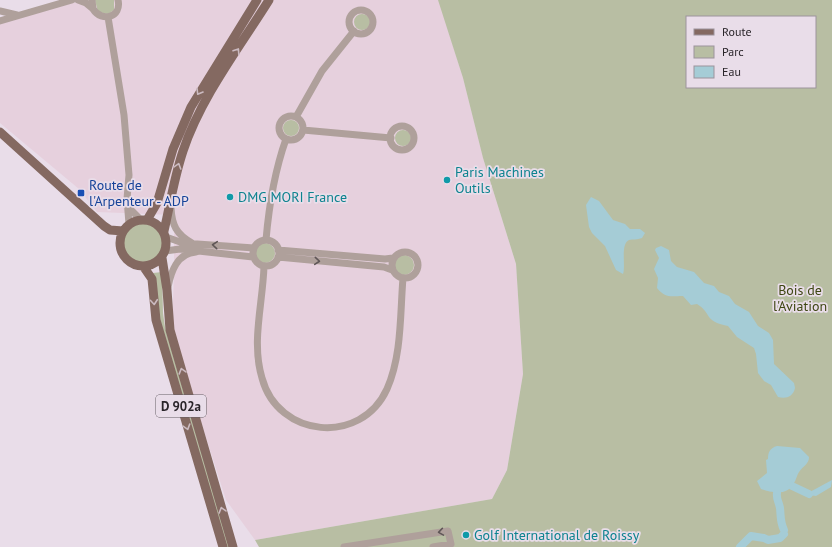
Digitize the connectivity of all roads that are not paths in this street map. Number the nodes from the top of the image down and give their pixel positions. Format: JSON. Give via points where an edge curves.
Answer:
{"nodes":[{"id":1,"x":72,"y":0,"type":"edge"},
{"id":2,"x":78,"y":0,"type":"edge"},
{"id":3,"x":92,"y":0,"type":"edge"},
{"id":4,"x":118,"y":0,"type":"edge"},
{"id":5,"x":257,"y":0,"type":"edge"},
{"id":6,"x":269,"y":0,"type":"edge"},
{"id":7,"x":92,"y":8,"type":"junction"},
{"id":8,"x":0,"y":12,"type":"edge"},
{"id":9,"x":19,"y":16,"type":"junction"},
{"id":10,"x":108,"y":17,"type":"junction"},
{"id":11,"x":0,"y":21,"type":"edge"},
{"id":12,"x":354,"y":31,"type":"dead end"},
{"id":13,"x":296,"y":117,"type":"junction"},
{"id":14,"x":303,"y":130,"type":"junction"},
{"id":15,"x":0,"y":132,"type":"edge"},
{"id":16,"x":391,"y":138,"type":"dead end"},
{"id":17,"x":286,"y":139,"type":"junction"},
{"id":18,"x":170,"y":196,"type":"junction"},
{"id":19,"x":128,"y":208,"type":"junction"},
{"id":20,"x":144,"y":220,"type":"junction"},
{"id":21,"x":126,"y":227,"type":"junction"},
{"id":22,"x":110,"y":230,"type":"junction"},
{"id":23,"x":165,"y":234,"type":"junction"},
{"id":24,"x":266,"y":240,"type":"junction"},
{"id":25,"x":120,"y":241,"type":"junction"},
{"id":26,"x":192,"y":243,"type":"junction"},
{"id":27,"x":254,"y":248,"type":"junction"},
{"id":28,"x":208,"y":252,"type":"junction"},
{"id":29,"x":164,"y":254,"type":"junction"},
{"id":30,"x":278,"y":254,"type":"junction"},
{"id":31,"x":253,"y":257,"type":"junction"},
{"id":32,"x":393,"y":258,"type":"junction"},
{"id":33,"x":143,"y":266,"type":"junction"},
{"id":34,"x":264,"y":266,"type":"junction"},
{"id":35,"x":392,"y":270,"type":"junction"},
{"id":36,"x":403,"y":278,"type":"junction"},
{"id":37,"x":167,"y":290,"type":"junction"},
{"id":38,"x":223,"y":547,"type":"edge"},
{"id":39,"x":233,"y":547,"type":"edge"},
{"id":40,"x":344,"y":547,"type":"edge"},
{"id":41,"x":433,"y":547,"type":"edge"}],
"edges":[{"from":1,"to":9,"type":"street"},
{"from":2,"to":7,"type":"street"},
{"from":3,"to":7,"type":"street"},
{"from":4,"to":10,"type":"street","via":[[116,12]]},
{"from":5,"to":20,"type":"main road","one_way":true,"via":[[191,107],[173,149],[157,203]]},
{"from":18,"to":6,"type":"main road","one_way":true,"via":[[183,150],[207,98]]},
{"from":7,"to":10,"type":"street","via":[[99,16]]},
{"from":8,"to":9,"type":"street"},
{"from":8,"to":11,"type":"street"},
{"from":9,"to":11,"type":"street"},
{"from":10,"to":19,"type":"street","via":[[124,115],[129,175]]},
{"from":12,"to":13,"type":"street","via":[[322,71]]},
{"from":13,"to":14,"type":"street","via":[[302,122]]},
{"from":13,"to":17,"type":"street","via":[[285,118],[280,124],[281,134]]},
{"from":14,"to":16,"type":"street"},
{"from":14,"to":17,"type":"street","via":[[297,139]]},
{"from":15,"to":22,"type":"main road"},
{"from":17,"to":24,"type":"street","via":[[278,160],[270,197]]},
{"from":18,"to":23,"type":"main road"},
{"from":18,"to":26,"type":"street","via":[[174,228]]},
{"from":19,"to":20,"type":"street"},
{"from":19,"to":21,"type":"street"},
{"from":20,"to":21,"type":"main road"},
{"from":20,"to":23,"type":"main road","via":[[154,222]]},
{"from":21,"to":22,"type":"main road"},
{"from":21,"to":25,"type":"main road"},
{"from":22,"to":25,"type":"main road"},
{"from":23,"to":26,"type":"street","via":[[174,241]]},
{"from":23,"to":29,"type":"main road"},
{"from":24,"to":27,"type":"street","via":[[259,242]]},
{"from":24,"to":30,"type":"street","via":[[274,243]]},
{"from":25,"to":33,"type":"main road","via":[[125,258]]},
{"from":27,"to":26,"type":"street","one_way":true},
{"from":27,"to":31,"type":"street"},
{"from":28,"to":29,"type":"street","via":[[180,249]]},
{"from":28,"to":31,"type":"street"},
{"from":28,"to":37,"type":"street","via":[[192,252],[183,256],[171,272]]},
{"from":29,"to":33,"type":"main road","via":[[153,264]]},
{"from":29,"to":37,"type":"main road","number":"D 902a"},
{"from":30,"to":32,"type":"street"},
{"from":30,"to":34,"type":"street","via":[[274,263]]},
{"from":30,"to":35,"type":"street","one_way":true},
{"from":31,"to":34,"type":"street","via":[[257,263]]},
{"from":32,"to":35,"type":"street"},
{"from":32,"to":36,"type":"street","via":[[404,251],[412,254],[417,260],[416,272],[410,277]]},
{"from":33,"to":38,"type":"main road","number":"D 902a","one_way":true,"via":[[152,279],[156,320]]},
{"from":34,"to":36,"type":"street","via":[[257,344],[265,387],[274,404],[286,415],[306,425],[323,428],[338,427],[358,420],[378,402],[386,389],[396,358]]},
{"from":35,"to":36,"type":"street"},
{"from":39,"to":37,"type":"main road","number":"D 902a","one_way":true,"via":[[170,330]]},
{"from":41,"to":40,"type":"street","one_way":true,"via":[[451,544],[448,530]]}]}
